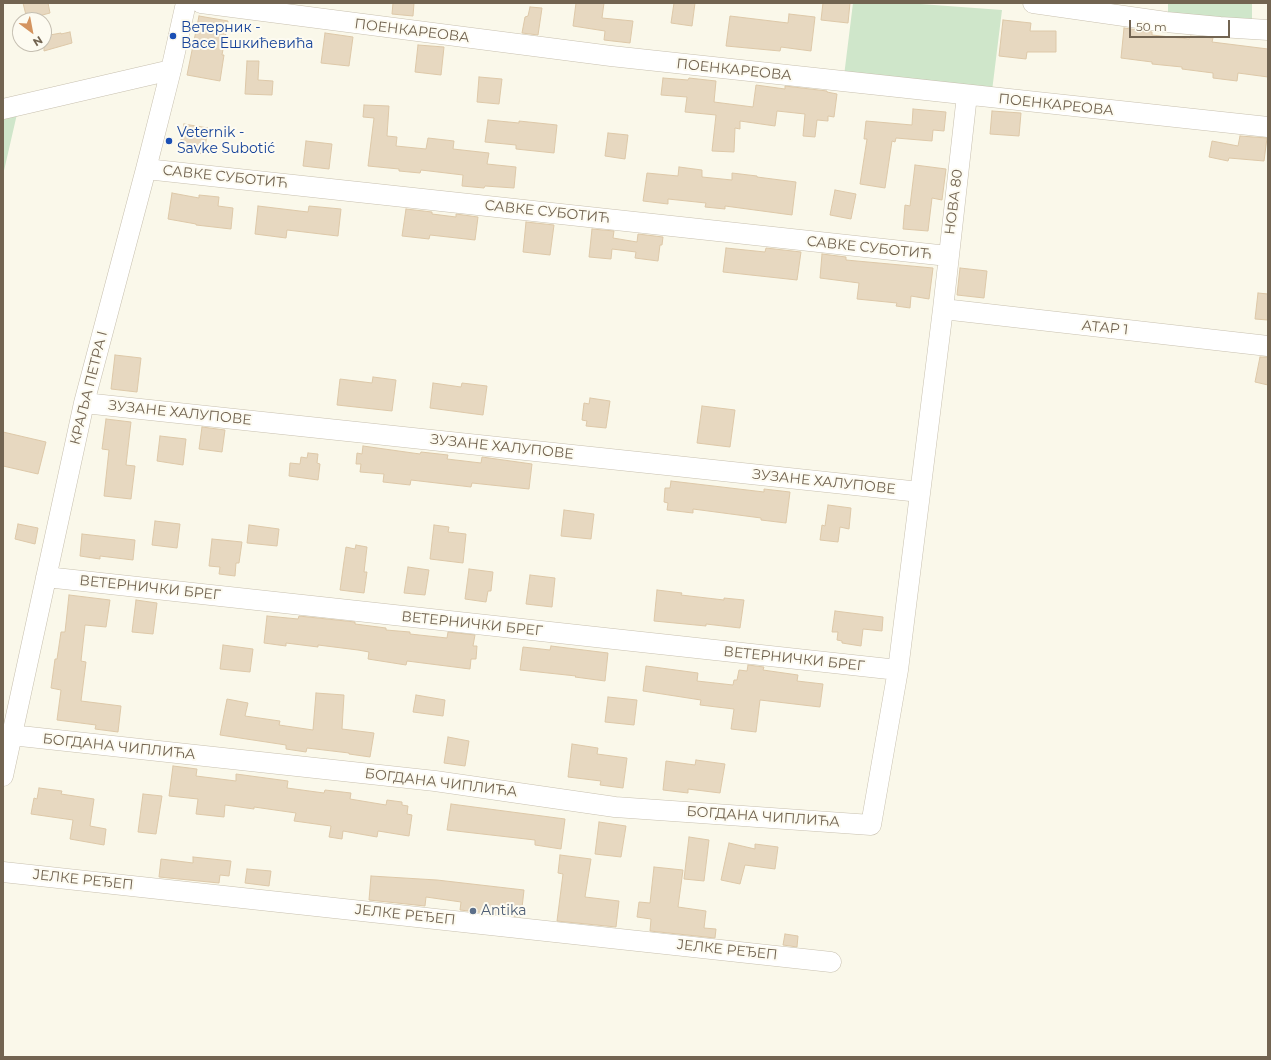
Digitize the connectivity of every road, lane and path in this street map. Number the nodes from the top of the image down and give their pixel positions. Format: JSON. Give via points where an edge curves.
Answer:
{"nodes":[{"id":1,"x":186,"y":3,"type":"edge"},
{"id":2,"x":201,"y":3,"type":"edge"},
{"id":3,"x":1033,"y":3,"type":"edge"},
{"id":4,"x":1268,"y":30,"type":"edge"},
{"id":5,"x":171,"y":70,"type":"junction"},
{"id":6,"x":967,"y":95,"type":"junction"},
{"id":7,"x":3,"y":109,"type":"edge"},
{"id":8,"x":1268,"y":128,"type":"edge"},
{"id":9,"x":146,"y":169,"type":"junction"},
{"id":10,"x":948,"y":256,"type":"junction"},
{"id":11,"x":942,"y":309,"type":"junction"},
{"id":12,"x":1268,"y":346,"type":"edge"},
{"id":13,"x":84,"y":403,"type":"junction"},
{"id":14,"x":920,"y":492,"type":"junction"},
{"id":15,"x":46,"y":577,"type":"junction"},
{"id":16,"x":898,"y":670,"type":"junction"},
{"id":17,"x":11,"y":735,"type":"junction"},
{"id":18,"x":3,"y":776,"type":"edge"},
{"id":19,"x":871,"y":825,"type":"joint"},
{"id":20,"x":3,"y":872,"type":"edge"},
{"id":21,"x":831,"y":962,"type":"dead end"}],
"edges":[{"from":1,"to":5,"type":"street","name":"КРАЉА ПЕТРА I"},
{"from":2,"to":6,"type":"street","name":"ПОЕНКАРЕОВА","via":[[611,56]]},
{"from":3,"to":4,"type":"street","via":[[1166,22]]},
{"from":5,"to":7,"type":"street"},
{"from":5,"to":9,"type":"street","name":"КРАЉА ПЕТРА I"},
{"from":6,"to":8,"type":"street","name":"ПОЕНКАРЕОВА"},
{"from":6,"to":10,"type":"street","name":"НОВА 80"},
{"from":9,"to":10,"type":"street","name":"САВКЕ СУБОТИЋ"},
{"from":9,"to":13,"type":"street","name":"КРАЉА ПЕТРА I"},
{"from":10,"to":11,"type":"street","name":"НОВА 80"},
{"from":11,"to":12,"type":"street","name":"АТАР 1"},
{"from":11,"to":14,"type":"street","name":"НОВА 80"},
{"from":13,"to":14,"type":"street","name":"ЗУЗАНЕ ХАЛУПОВЕ"},
{"from":13,"to":15,"type":"street","name":"КРАЉА ПЕТРА I"},
{"from":14,"to":16,"type":"street","name":"НОВА 80"},
{"from":15,"to":16,"type":"street","name":"ВЕТЕРНИЧКИ БРЕГ"},
{"from":15,"to":17,"type":"street","name":"КРАЉА ПЕТРА I"},
{"from":16,"to":19,"type":"street","name":"НОВА 80"},
{"from":17,"to":18,"type":"street","name":"КРАЉА ПЕТРА I"},
{"from":17,"to":19,"type":"street","name":"БОГДАНА ЧИПЛИЋА","via":[[435,781],[615,807]]},
{"from":20,"to":21,"type":"street","name":"ЈЕЛКЕ РЕЂЕП"}]}
